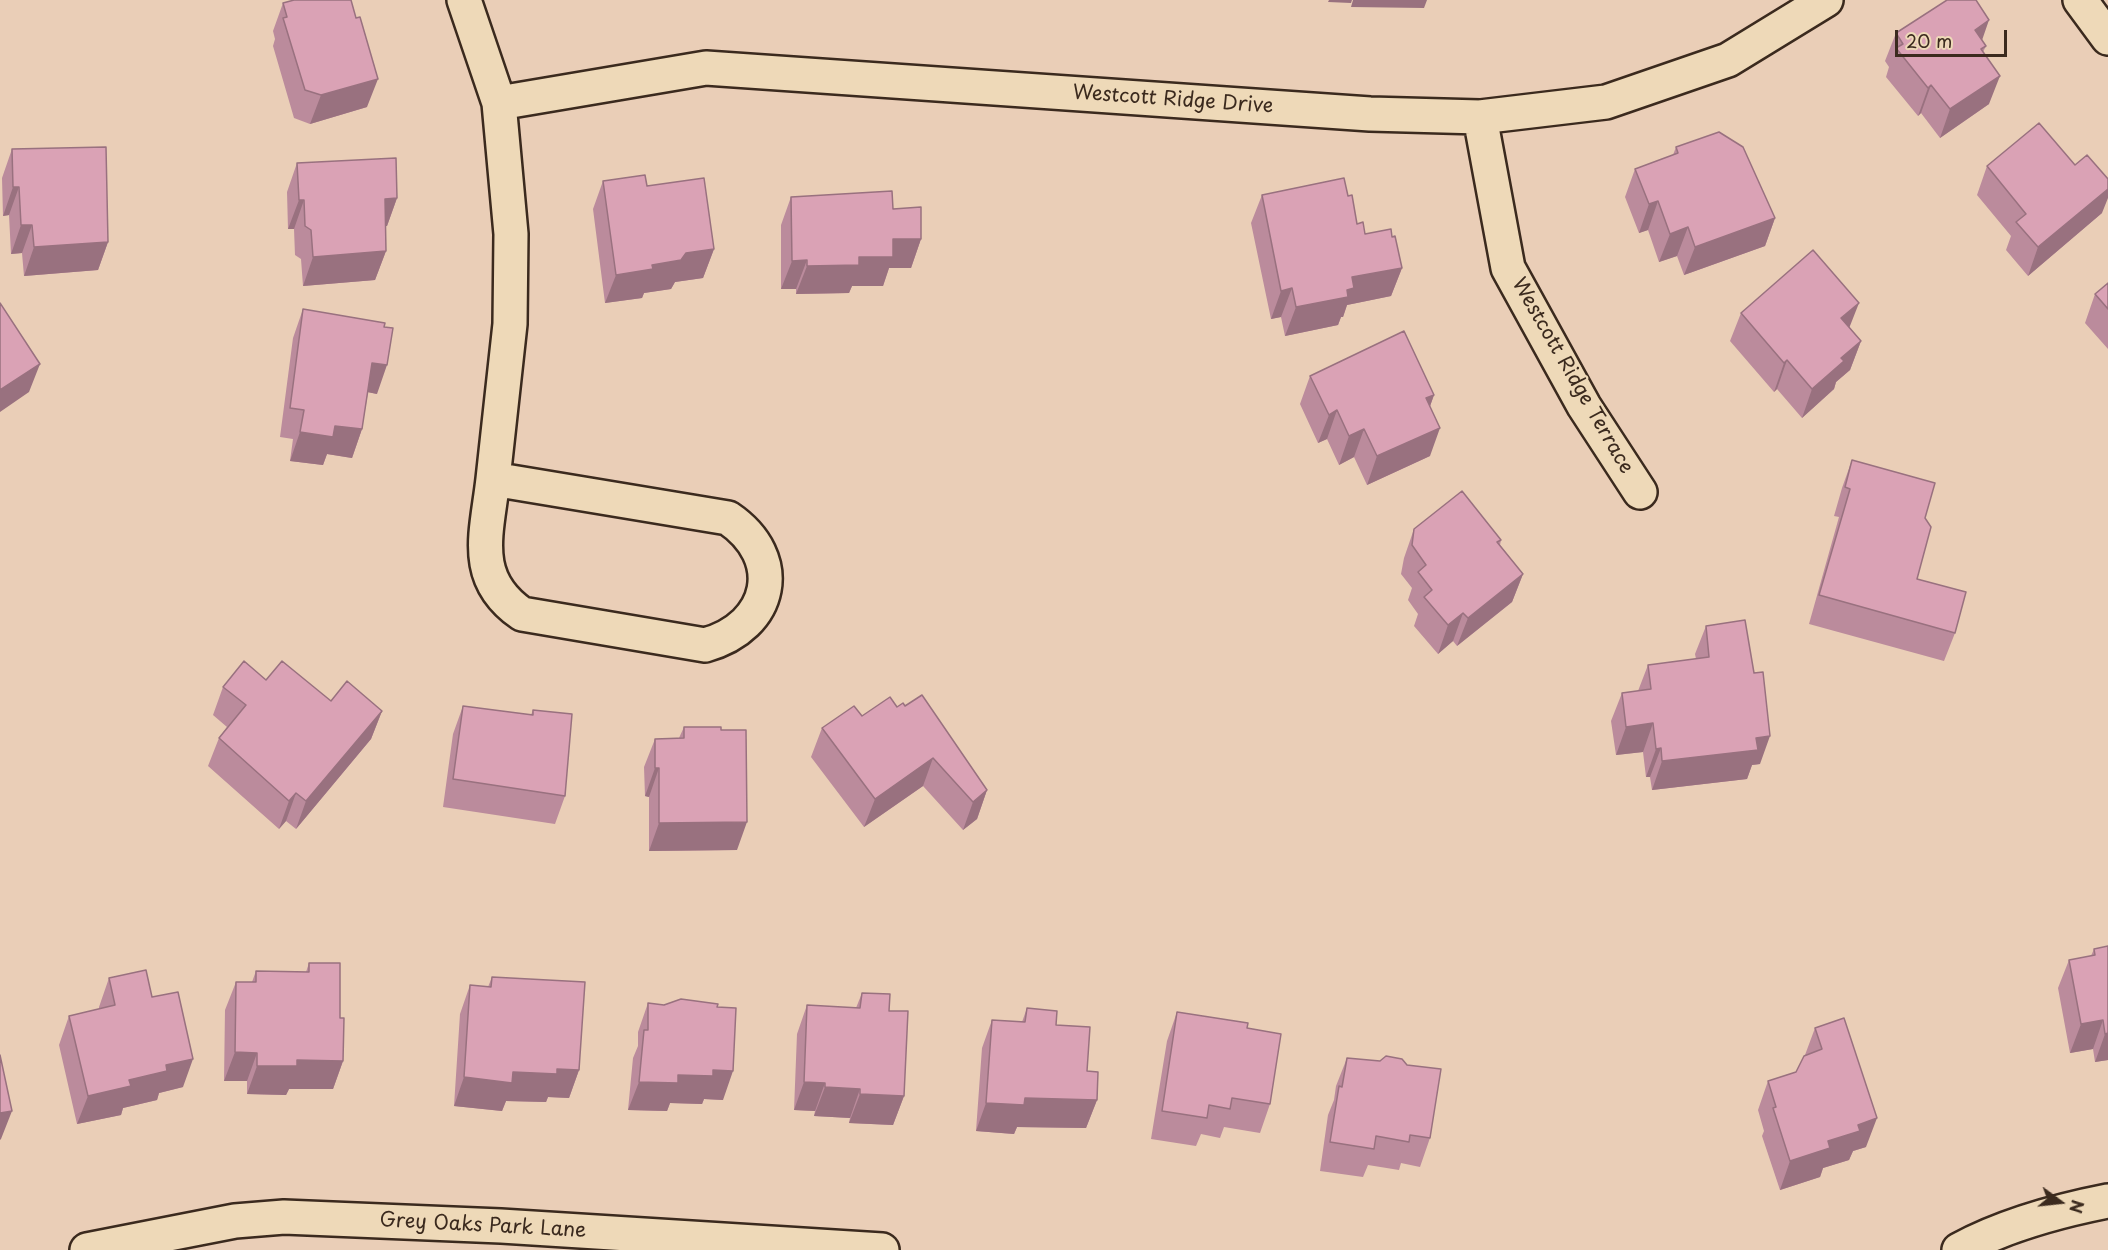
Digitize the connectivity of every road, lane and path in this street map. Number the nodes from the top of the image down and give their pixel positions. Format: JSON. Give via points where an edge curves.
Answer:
{"nodes":[{"id":1,"x":464,"y":0,"type":"edge"},
{"id":2,"x":1826,"y":0,"type":"edge"},
{"id":3,"x":2080,"y":0,"type":"edge"},
{"id":4,"x":2108,"y":38,"type":"edge"},
{"id":5,"x":499,"y":103,"type":"junction"},
{"id":6,"x":1480,"y":117,"type":"junction"},
{"id":7,"x":493,"y":479,"type":"junction"},
{"id":8,"x":1640,"y":492,"type":"dead end"},
{"id":9,"x":2108,"y":1201,"type":"edge"},
{"id":10,"x":500,"y":1238,"type":"edge"},
{"id":11,"x":87,"y":1250,"type":"edge"},
{"id":12,"x":882,"y":1250,"type":"edge"},
{"id":13,"x":1959,"y":1250,"type":"edge"}],
"edges":[{"from":1,"to":5,"type":"street"},
{"from":2,"to":6,"type":"street","name":"Westcott Ridge Drive","via":[[1728,60],[1606,102]]},
{"from":3,"to":4,"type":"street"},
{"from":5,"to":6,"type":"street","name":"Westcott Ridge Drive","via":[[706,69],[1370,114]]},
{"from":5,"to":7,"type":"street","via":[[511,234],[510,324]]},
{"from":6,"to":8,"type":"street","name":"Westcott Ridge Terrace","via":[[1508,268],[1584,406]]},
{"from":7,"to":7,"type":"street","via":[[485,552],[487,571],[506,604],[522,614],[705,645],[740,630],[761,599],[765,580],[756,543],[744,528],[728,518]]},
{"from":9,"to":13,"type":"street","via":[[2067,1209],[1986,1235]]},
{"from":10,"to":11,"type":"street","name":"Grey Oaks Park Lane","via":[[284,1217],[235,1221]]},
{"from":10,"to":12,"type":"street","name":"Grey Oaks Park Lane"}]}
